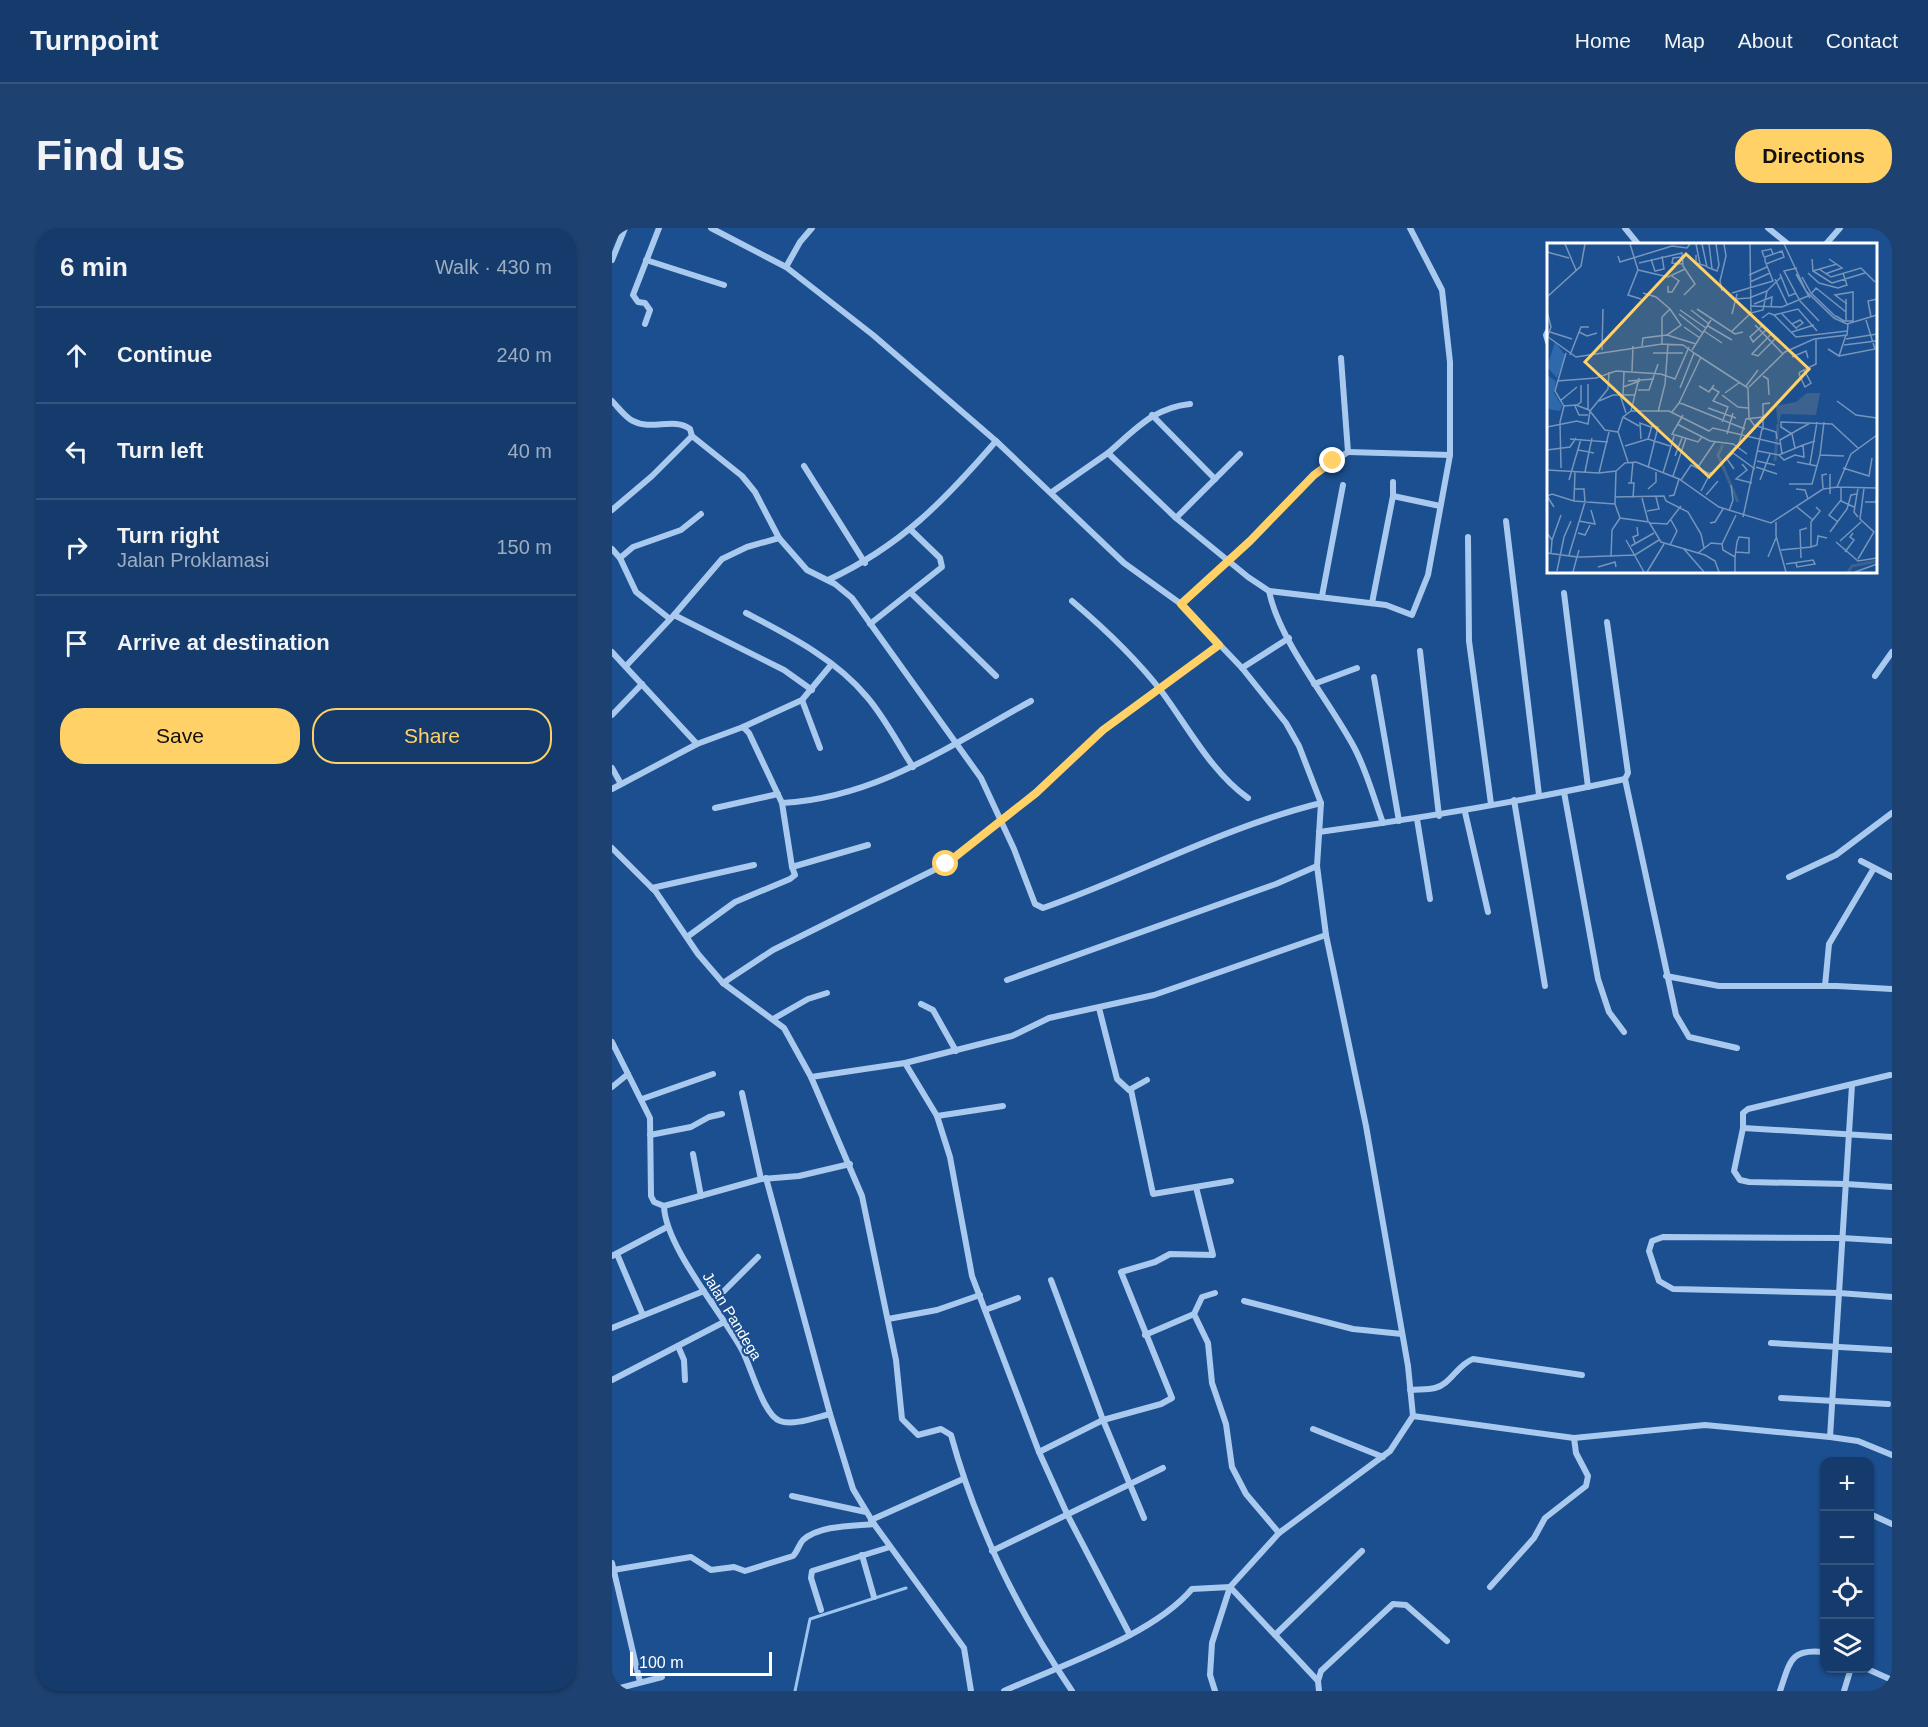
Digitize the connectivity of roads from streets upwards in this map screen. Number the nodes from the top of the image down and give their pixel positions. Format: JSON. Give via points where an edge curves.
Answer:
{"nodes":[{"id":1,"x":625,"y":228,"type":"edge"},
{"id":2,"x":658,"y":228,"type":"edge"},
{"id":3,"x":711,"y":228,"type":"edge"},
{"id":4,"x":1410,"y":228,"type":"edge"},
{"id":5,"x":1625,"y":228,"type":"edge"},
{"id":6,"x":1768,"y":228,"type":"edge"},
{"id":7,"x":1840,"y":228,"type":"edge"},
{"id":8,"x":808,"y":230,"type":"edge"},
{"id":9,"x":1778,"y":231,"type":"edge"},
{"id":10,"x":1637,"y":243,"type":"edge"},
{"id":11,"x":1787,"y":243,"type":"edge"},
{"id":12,"x":1827,"y":243,"type":"edge"},
{"id":13,"x":613,"y":256,"type":"edge"},
{"id":14,"x":646,"y":260,"type":"junction"},
{"id":15,"x":786,"y":267,"type":"junction"},
{"id":16,"x":724,"y":285,"type":"dead end"},
{"id":17,"x":645,"y":324,"type":"dead end"},
{"id":18,"x":1341,"y":358,"type":"dead end"},
{"id":19,"x":612,"y":400,"type":"edge"},
{"id":20,"x":1190,"y":404,"type":"dead end"},
{"id":21,"x":1152,"y":415,"type":"junction"},
{"id":22,"x":692,"y":436,"type":"junction"},
{"id":23,"x":996,"y":441,"type":"junction"},
{"id":24,"x":1348,"y":452,"type":"junction"},
{"id":25,"x":1108,"y":453,"type":"junction"},
{"id":26,"x":1240,"y":454,"type":"dead end"},
{"id":27,"x":1450,"y":454,"type":"junction"},
{"id":28,"x":804,"y":466,"type":"dead end"},
{"id":29,"x":1215,"y":479,"type":"junction"},
{"id":30,"x":1393,"y":482,"type":"dead end"},
{"id":31,"x":1343,"y":485,"type":"dead end"},
{"id":32,"x":1052,"y":492,"type":"junction"},
{"id":33,"x":1393,"y":496,"type":"junction"},
{"id":34,"x":1440,"y":506,"type":"junction"},
{"id":35,"x":612,"y":510,"type":"edge"},
{"id":36,"x":701,"y":514,"type":"dead end"},
{"id":37,"x":1176,"y":518,"type":"junction"},
{"id":38,"x":1506,"y":521,"type":"dead end"},
{"id":39,"x":910,"y":529,"type":"junction"},
{"id":40,"x":1468,"y":537,"type":"dead end"},
{"id":41,"x":779,"y":538,"type":"junction"},
{"id":42,"x":612,"y":549,"type":"edge"},
{"id":43,"x":620,"y":558,"type":"junction"},
{"id":44,"x":1228,"y":561,"type":"junction"},
{"id":45,"x":865,"y":563,"type":"junction"},
{"id":46,"x":828,"y":580,"type":"junction"},
{"id":47,"x":1269,"y":591,"type":"junction"},
{"id":48,"x":911,"y":593,"type":"junction"},
{"id":49,"x":1564,"y":593,"type":"dead end"},
{"id":50,"x":1322,"y":596,"type":"junction"},
{"id":51,"x":1071,"y":601,"type":"dead end"},
{"id":52,"x":1372,"y":603,"type":"junction"},
{"id":53,"x":1181,"y":604,"type":"junction"},
{"id":54,"x":746,"y":613,"type":"dead end"},
{"id":55,"x":672,"y":617,"type":"junction"},
{"id":56,"x":1607,"y":622,"type":"dead end"},
{"id":57,"x":870,"y":624,"type":"junction"},
{"id":58,"x":1289,"y":638,"type":"junction"},
{"id":59,"x":1219,"y":645,"type":"junction"},
{"id":60,"x":1420,"y":651,"type":"dead end"},
{"id":61,"x":612,"y":652,"type":"edge"},
{"id":62,"x":1892,"y":652,"type":"edge"},
{"id":63,"x":831,"y":665,"type":"junction"},
{"id":64,"x":626,"y":666,"type":"junction"},
{"id":65,"x":1242,"y":668,"type":"junction"},
{"id":66,"x":1357,"y":668,"type":"dead end"},
{"id":67,"x":996,"y":676,"type":"dead end"},
{"id":68,"x":1875,"y":676,"type":"dead end"},
{"id":69,"x":1374,"y":677,"type":"dead end"},
{"id":70,"x":642,"y":684,"type":"junction"},
{"id":71,"x":1314,"y":684,"type":"junction"},
{"id":72,"x":812,"y":690,"type":"junction"},
{"id":73,"x":1160,"y":690,"type":"junction"},
{"id":74,"x":802,"y":700,"type":"junction"},
{"id":75,"x":1031,"y":701,"type":"dead end"},
{"id":76,"x":612,"y":715,"type":"edge"},
{"id":77,"x":743,"y":728,"type":"junction"},
{"id":78,"x":697,"y":744,"type":"junction"},
{"id":79,"x":954,"y":745,"type":"junction"},
{"id":80,"x":820,"y":748,"type":"dead end"},
{"id":81,"x":913,"y":766,"type":"junction"},
{"id":82,"x":612,"y":768,"type":"edge"},
{"id":83,"x":1626,"y":779,"type":"junction"},
{"id":84,"x":621,"y":784,"type":"junction"},
{"id":85,"x":1588,"y":787,"type":"junction"},
{"id":86,"x":612,"y":789,"type":"edge"},
{"id":87,"x":1564,"y":792,"type":"junction"},
{"id":88,"x":778,"y":794,"type":"junction"},
{"id":89,"x":1539,"y":795,"type":"junction"},
{"id":90,"x":1248,"y":798,"type":"dead end"},
{"id":91,"x":1514,"y":800,"type":"junction"},
{"id":92,"x":782,"y":803,"type":"junction"},
{"id":93,"x":1321,"y":803,"type":"junction"},
{"id":94,"x":1491,"y":804,"type":"junction"},
{"id":95,"x":715,"y":808,"type":"dead end"},
{"id":96,"x":1465,"y":812,"type":"junction"},
{"id":97,"x":1892,"y":813,"type":"edge"},
{"id":98,"x":1438,"y":816,"type":"junction"},
{"id":99,"x":1417,"y":819,"type":"junction"},
{"id":100,"x":1399,"y":821,"type":"junction"},
{"id":101,"x":1383,"y":823,"type":"junction"},
{"id":102,"x":1000,"y":824,"type":"junction"},
{"id":103,"x":1319,"y":832,"type":"junction"},
{"id":104,"x":868,"y":845,"type":"dead end"},
{"id":105,"x":612,"y":848,"type":"edge"},
{"id":106,"x":1861,"y":861,"type":"dead end"},
{"id":107,"x":754,"y":864,"type":"dead end"},
{"id":108,"x":1317,"y":866,"type":"junction"},
{"id":109,"x":792,"y":867,"type":"junction"},
{"id":110,"x":1874,"y":868,"type":"junction"},
{"id":111,"x":1789,"y":877,"type":"dead end"},
{"id":112,"x":1892,"y":877,"type":"edge"},
{"id":113,"x":652,"y":888,"type":"junction"},
{"id":114,"x":1430,"y":898,"type":"dead end"},
{"id":115,"x":1488,"y":912,"type":"dead end"},
{"id":116,"x":1326,"y":935,"type":"junction"},
{"id":117,"x":687,"y":937,"type":"junction"},
{"id":118,"x":1666,"y":976,"type":"junction"},
{"id":119,"x":1007,"y":980,"type":"dead end"},
{"id":120,"x":723,"y":983,"type":"junction"},
{"id":121,"x":1545,"y":986,"type":"dead end"},
{"id":122,"x":1825,"y":986,"type":"junction"},
{"id":123,"x":1892,"y":989,"type":"edge"},
{"id":124,"x":827,"y":993,"type":"dead end"},
{"id":125,"x":921,"y":1004,"type":"dead end"},
{"id":126,"x":1098,"y":1008,"type":"junction"},
{"id":127,"x":773,"y":1020,"type":"junction"},
{"id":128,"x":1624,"y":1032,"type":"dead end"},
{"id":129,"x":612,"y":1042,"type":"edge"},
{"id":130,"x":1737,"y":1048,"type":"dead end"},
{"id":131,"x":956,"y":1052,"type":"junction"},
{"id":132,"x":905,"y":1063,"type":"junction"},
{"id":133,"x":628,"y":1074,"type":"junction"},
{"id":134,"x":713,"y":1074,"type":"dead end"},
{"id":135,"x":1890,"y":1075,"type":"dead end"},
{"id":136,"x":811,"y":1077,"type":"junction"},
{"id":137,"x":1147,"y":1080,"type":"dead end"},
{"id":138,"x":1852,"y":1084,"type":"junction"},
{"id":139,"x":612,"y":1087,"type":"edge"},
{"id":140,"x":1131,"y":1090,"type":"junction"},
{"id":141,"x":742,"y":1093,"type":"dead end"},
{"id":142,"x":642,"y":1099,"type":"junction"},
{"id":143,"x":1003,"y":1106,"type":"dead end"},
{"id":144,"x":722,"y":1114,"type":"dead end"},
{"id":145,"x":938,"y":1116,"type":"junction"},
{"id":146,"x":1743,"y":1128,"type":"junction"},
{"id":147,"x":1849,"y":1133,"type":"junction"},
{"id":148,"x":650,"y":1135,"type":"junction"},
{"id":149,"x":1892,"y":1137,"type":"edge"},
{"id":150,"x":693,"y":1154,"type":"dead end"},
{"id":151,"x":850,"y":1164,"type":"junction"},
{"id":152,"x":763,"y":1179,"type":"junction"},
{"id":153,"x":1232,"y":1181,"type":"dead end"},
{"id":154,"x":1846,"y":1184,"type":"junction"},
{"id":155,"x":1196,"y":1187,"type":"junction"},
{"id":156,"x":1892,"y":1188,"type":"edge"},
{"id":157,"x":701,"y":1196,"type":"junction"},
{"id":158,"x":663,"y":1206,"type":"junction"},
{"id":159,"x":667,"y":1227,"type":"junction"},
{"id":160,"x":1842,"y":1238,"type":"junction"},
{"id":161,"x":1892,"y":1241,"type":"edge"},
{"id":162,"x":614,"y":1255,"type":"edge"},
{"id":163,"x":758,"y":1257,"type":"dead end"},
{"id":164,"x":1051,"y":1280,"type":"dead end"},
{"id":165,"x":704,"y":1291,"type":"junction"},
{"id":166,"x":1215,"y":1293,"type":"dead end"},
{"id":167,"x":1839,"y":1293,"type":"junction"},
{"id":168,"x":980,"y":1295,"type":"junction"},
{"id":169,"x":1892,"y":1297,"type":"edge"},
{"id":170,"x":1018,"y":1298,"type":"dead end"},
{"id":171,"x":1244,"y":1301,"type":"dead end"},
{"id":172,"x":712,"y":1303,"type":"junction"},
{"id":173,"x":985,"y":1310,"type":"junction"},
{"id":174,"x":642,"y":1313,"type":"junction"},
{"id":175,"x":1194,"y":1314,"type":"junction"},
{"id":176,"x":888,"y":1319,"type":"junction"},
{"id":177,"x":724,"y":1322,"type":"junction"},
{"id":178,"x":612,"y":1328,"type":"edge"},
{"id":179,"x":1402,"y":1334,"type":"junction"},
{"id":180,"x":1145,"y":1335,"type":"junction"},
{"id":181,"x":1771,"y":1343,"type":"dead end"},
{"id":182,"x":678,"y":1346,"type":"junction"},
{"id":183,"x":1836,"y":1346,"type":"junction"},
{"id":184,"x":1892,"y":1350,"type":"edge"},
{"id":185,"x":1582,"y":1375,"type":"dead end"},
{"id":186,"x":612,"y":1380,"type":"edge"},
{"id":187,"x":685,"y":1380,"type":"dead end"},
{"id":188,"x":1410,"y":1390,"type":"junction"},
{"id":189,"x":1781,"y":1398,"type":"dead end"},
{"id":190,"x":1832,"y":1400,"type":"junction"},
{"id":191,"x":1888,"y":1404,"type":"dead end"},
{"id":192,"x":830,"y":1414,"type":"junction"},
{"id":193,"x":1413,"y":1416,"type":"junction"},
{"id":194,"x":1103,"y":1420,"type":"junction"},
{"id":195,"x":1313,"y":1429,"type":"dead end"},
{"id":196,"x":1830,"y":1437,"type":"junction"},
{"id":197,"x":1574,"y":1438,"type":"junction"},
{"id":198,"x":1039,"y":1452,"type":"junction"},
{"id":199,"x":1892,"y":1455,"type":"edge"},
{"id":200,"x":1383,"y":1457,"type":"junction"},
{"id":201,"x":1163,"y":1468,"type":"dead end"},
{"id":202,"x":963,"y":1479,"type":"junction"},
{"id":203,"x":1129,"y":1483,"type":"junction"},
{"id":204,"x":792,"y":1496,"type":"dead end"},
{"id":205,"x":866,"y":1512,"type":"junction"},
{"id":206,"x":1068,"y":1516,"type":"junction"},
{"id":207,"x":1874,"y":1516,"type":"edge"},
{"id":208,"x":1144,"y":1518,"type":"dead end"},
{"id":209,"x":872,"y":1522,"type":"junction"},
{"id":210,"x":1892,"y":1524,"type":"edge"},
{"id":211,"x":1279,"y":1533,"type":"junction"},
{"id":212,"x":890,"y":1547,"type":"junction"},
{"id":213,"x":992,"y":1551,"type":"junction"},
{"id":214,"x":1362,"y":1551,"type":"dead end"},
{"id":215,"x":862,"y":1555,"type":"junction"},
{"id":216,"x":612,"y":1563,"type":"edge"},
{"id":217,"x":613,"y":1570,"type":"edge"},
{"id":218,"x":1230,"y":1587,"type":"junction"},
{"id":219,"x":1490,"y":1587,"type":"dead end"},
{"id":220,"x":874,"y":1597,"type":"dead end"},
{"id":221,"x":821,"y":1610,"type":"dead end"},
{"id":222,"x":1130,"y":1635,"type":"junction"},
{"id":223,"x":1275,"y":1635,"type":"junction"},
{"id":224,"x":1447,"y":1641,"type":"dead end"},
{"id":225,"x":1820,"y":1652,"type":"edge"},
{"id":226,"x":1056,"y":1667,"type":"junction"},
{"id":227,"x":1874,"y":1672,"type":"edge"},
{"id":228,"x":1849,"y":1673,"type":"edge"},
{"id":229,"x":662,"y":1677,"type":"dead end"},
{"id":230,"x":1892,"y":1680,"type":"edge"},
{"id":231,"x":1318,"y":1681,"type":"junction"},
{"id":232,"x":640,"y":1682,"type":"junction"},
{"id":233,"x":612,"y":1690,"type":"edge"},
{"id":234,"x":971,"y":1691,"type":"edge"},
{"id":235,"x":1004,"y":1691,"type":"edge"},
{"id":236,"x":1072,"y":1691,"type":"edge"},
{"id":237,"x":1215,"y":1691,"type":"edge"},
{"id":238,"x":1320,"y":1691,"type":"edge"},
{"id":239,"x":1780,"y":1691,"type":"edge"},
{"id":240,"x":1844,"y":1691,"type":"edge"}],
"edges":[{"from":1,"to":13,"type":"street"},
{"from":2,"to":14,"type":"street"},
{"from":3,"to":15,"type":"street"},
{"from":4,"to":27,"type":"street","via":[[1442,290],[1450,362]]},
{"from":5,"to":10,"type":"street"},
{"from":6,"to":9,"type":"street"},
{"from":7,"to":12,"type":"street"},
{"from":8,"to":15,"type":"street"},
{"from":9,"to":11,"type":"street"},
{"from":14,"to":16,"type":"street"},
{"from":14,"to":17,"type":"street","via":[[633,295],[650,310]]},
{"from":15,"to":23,"type":"street","via":[[873,335]]},
{"from":18,"to":24,"type":"street"},
{"from":19,"to":22,"type":"street","via":[[632,421],[654,427],[683,425]]},
{"from":20,"to":21,"type":"street"},
{"from":21,"to":25,"type":"street"},
{"from":21,"to":29,"type":"street"},
{"from":22,"to":35,"type":"street"},
{"from":22,"to":41,"type":"street","via":[[742,476]]},
{"from":23,"to":32,"type":"street"},
{"from":23,"to":39,"type":"street","via":[[958,485]]},
{"from":24,"to":27,"type":"street"},
{"from":24,"to":44,"type":"street","via":[[1314,475]]},
{"from":25,"to":32,"type":"street"},
{"from":25,"to":37,"type":"street"},
{"from":26,"to":29,"type":"street"},
{"from":27,"to":34,"type":"street"},
{"from":28,"to":45,"type":"street"},
{"from":29,"to":37,"type":"street"},
{"from":30,"to":33,"type":"street"},
{"from":31,"to":50,"type":"street"},
{"from":32,"to":53,"type":"street","via":[[1124,563]]},
{"from":33,"to":34,"type":"street"},
{"from":33,"to":52,"type":"street"},
{"from":34,"to":52,"type":"street","via":[[1428,575],[1412,615]]},
{"from":36,"to":43,"type":"street","via":[[681,530],[633,547]]},
{"from":37,"to":44,"type":"street"},
{"from":38,"to":89,"type":"street"},
{"from":39,"to":45,"type":"street"},
{"from":39,"to":48,"type":"street","via":[[943,564],[938,573]]},
{"from":40,"to":94,"type":"street","via":[[1469,641]]},
{"from":41,"to":46,"type":"street","via":[[809,572]]},
{"from":41,"to":55,"type":"street","via":[[722,558]]},
{"from":42,"to":43,"type":"street"},
{"from":43,"to":55,"type":"street","via":[[636,592]]},
{"from":44,"to":47,"type":"street"},
{"from":44,"to":53,"type":"street"},
{"from":45,"to":46,"type":"street"},
{"from":46,"to":57,"type":"street","via":[[847,593]]},
{"from":47,"to":50,"type":"street"},
{"from":47,"to":58,"type":"street"},
{"from":48,"to":57,"type":"street"},
{"from":48,"to":67,"type":"street"},
{"from":49,"to":85,"type":"street"},
{"from":50,"to":52,"type":"street"},
{"from":51,"to":73,"type":"street","via":[[1116,638]]},
{"from":53,"to":59,"type":"street"},
{"from":54,"to":63,"type":"street","via":[[800,641]]},
{"from":55,"to":64,"type":"street"},
{"from":55,"to":72,"type":"street","via":[[784,670]]},
{"from":56,"to":83,"type":"street"},
{"from":57,"to":79,"type":"street"},
{"from":58,"to":65,"type":"street"},
{"from":58,"to":71,"type":"street"},
{"from":59,"to":65,"type":"street"},
{"from":59,"to":73,"type":"street"},
{"from":60,"to":98,"type":"street"},
{"from":61,"to":64,"type":"street"},
{"from":62,"to":68,"type":"street"},
{"from":63,"to":72,"type":"street"},
{"from":63,"to":81,"type":"street","via":[[867,697]]},
{"from":64,"to":70,"type":"street"},
{"from":65,"to":93,"type":"street","via":[[1286,723]]},
{"from":66,"to":71,"type":"street"},
{"from":69,"to":100,"type":"street"},
{"from":70,"to":76,"type":"street"},
{"from":70,"to":78,"type":"street"},
{"from":71,"to":101,"type":"street","via":[[1356,750]]},
{"from":72,"to":74,"type":"street"},
{"from":73,"to":90,"type":"street","via":[[1228,781]]},
{"from":73,"to":102,"type":"street","via":[[1103,730]]},
{"from":74,"to":77,"type":"street"},
{"from":74,"to":80,"type":"street"},
{"from":75,"to":79,"type":"street"},
{"from":77,"to":78,"type":"street"},
{"from":77,"to":88,"type":"street"},
{"from":78,"to":84,"type":"street"},
{"from":79,"to":81,"type":"street"},
{"from":79,"to":102,"type":"street","via":[[981,778]]},
{"from":81,"to":92,"type":"street","via":[[887,780],[844,794]]},
{"from":82,"to":84,"type":"street"},
{"from":83,"to":85,"type":"street"},
{"from":83,"to":118,"type":"street"},
{"from":84,"to":86,"type":"street"},
{"from":85,"to":87,"type":"street"},
{"from":87,"to":89,"type":"street"},
{"from":87,"to":128,"type":"street","via":[[1598,979],[1609,1012]]},
{"from":88,"to":92,"type":"street"},
{"from":88,"to":95,"type":"street"},
{"from":89,"to":91,"type":"street"},
{"from":91,"to":94,"type":"street"},
{"from":91,"to":121,"type":"street"},
{"from":92,"to":109,"type":"street"},
{"from":93,"to":102,"type":"street","via":[[1207,841],[1043,908],[1035,904]]},
{"from":93,"to":103,"type":"street"},
{"from":94,"to":96,"type":"street"},
{"from":96,"to":98,"type":"street"},
{"from":96,"to":115,"type":"street"},
{"from":97,"to":111,"type":"street","via":[[1836,855]]},
{"from":98,"to":99,"type":"street"},
{"from":99,"to":100,"type":"street"},
{"from":99,"to":114,"type":"street"},
{"from":100,"to":101,"type":"street"},
{"from":101,"to":103,"type":"street"},
{"from":102,"to":120,"type":"street","via":[[946,864],[773,950]]},
{"from":103,"to":108,"type":"street"},
{"from":104,"to":109,"type":"street"},
{"from":105,"to":113,"type":"street"},
{"from":106,"to":110,"type":"street"},
{"from":107,"to":113,"type":"street"},
{"from":108,"to":116,"type":"street"},
{"from":108,"to":119,"type":"street"},
{"from":109,"to":117,"type":"street","via":[[795,876],[735,902]]},
{"from":110,"to":112,"type":"street"},
{"from":110,"to":122,"type":"street","via":[[1829,944]]},
{"from":113,"to":117,"type":"street"},
{"from":116,"to":126,"type":"street","via":[[1154,995]]},
{"from":116,"to":179,"type":"street","via":[[1366,1126]]},
{"from":117,"to":120,"type":"street"},
{"from":118,"to":122,"type":"street","via":[[1719,986]]},
{"from":118,"to":130,"type":"street","via":[[1676,1015],[1689,1037]]},
{"from":120,"to":127,"type":"street"},
{"from":122,"to":123,"type":"street"},
{"from":124,"to":127,"type":"street","via":[[808,999]]},
{"from":125,"to":131,"type":"street","via":[[933,1010]]},
{"from":126,"to":131,"type":"street","via":[[1049,1018],[1012,1036]]},
{"from":126,"to":140,"type":"street","via":[[1117,1079]]},
{"from":127,"to":136,"type":"street","via":[[784,1028]]},
{"from":129,"to":133,"type":"street","name":"Jalan Pandega"},
{"from":131,"to":132,"type":"street"},
{"from":132,"to":136,"type":"street"},
{"from":132,"to":145,"type":"street"},
{"from":133,"to":139,"type":"street"},
{"from":133,"to":142,"type":"street","name":"Jalan Pandega"},
{"from":134,"to":142,"type":"street"},
{"from":135,"to":138,"type":"street"},
{"from":136,"to":151,"type":"street"},
{"from":137,"to":140,"type":"street"},
{"from":138,"to":146,"type":"street","via":[[1748,1109],[1743,1113]]},
{"from":138,"to":147,"type":"street"},
{"from":140,"to":155,"type":"street","via":[[1153,1194]]},
{"from":141,"to":152,"type":"street"},
{"from":142,"to":148,"type":"street","name":"Jalan Pandega","via":[[650,1118]]},
{"from":143,"to":145,"type":"street"},
{"from":144,"to":148,"type":"street","via":[[691,1127]]},
{"from":145,"to":168,"type":"street","via":[[950,1157],[972,1276]]},
{"from":146,"to":147,"type":"street"},
{"from":146,"to":154,"type":"street","via":[[1734,1172],[1740,1180]]},
{"from":147,"to":149,"type":"street"},
{"from":147,"to":154,"type":"street"},
{"from":148,"to":158,"type":"street","name":"Jalan Pandega","via":[[651,1196]]},
{"from":150,"to":157,"type":"street"},
{"from":151,"to":152,"type":"street","via":[[799,1176]]},
{"from":151,"to":176,"type":"street","via":[[862,1196]]},
{"from":152,"to":157,"type":"street"},
{"from":152,"to":192,"type":"street"},
{"from":153,"to":155,"type":"street"},
{"from":154,"to":156,"type":"street"},
{"from":154,"to":160,"type":"street"},
{"from":155,"to":180,"type":"street","via":[[1213,1255],[1170,1254],[1121,1272]]},
{"from":157,"to":158,"type":"street"},
{"from":158,"to":159,"type":"street","name":"Jalan Pandega"},
{"from":159,"to":162,"type":"street"},
{"from":159,"to":165,"type":"street","name":"Jalan Pandega"},
{"from":160,"to":161,"type":"street"},
{"from":160,"to":167,"type":"street"},
{"from":160,"to":167,"type":"street","via":[[1663,1237],[1652,1241],[1649,1251],[1659,1281],[1673,1289]]},
{"from":162,"to":174,"type":"street"},
{"from":163,"to":172,"type":"street"},
{"from":164,"to":194,"type":"street"},
{"from":165,"to":172,"type":"street","name":"Jalan Pandega"},
{"from":165,"to":174,"type":"street"},
{"from":166,"to":175,"type":"street","via":[[1202,1297]]},
{"from":167,"to":169,"type":"street"},
{"from":167,"to":183,"type":"street"},
{"from":168,"to":173,"type":"street"},
{"from":168,"to":176,"type":"street","via":[[937,1310]]},
{"from":170,"to":173,"type":"street"},
{"from":171,"to":179,"type":"street","via":[[1353,1329]]},
{"from":172,"to":177,"type":"street","name":"Jalan Pandega"},
{"from":173,"to":198,"type":"street"},
{"from":174,"to":178,"type":"street"},
{"from":175,"to":180,"type":"street"},
{"from":175,"to":211,"type":"street","via":[[1208,1343],[1212,1383],[1226,1424],[1232,1467],[1246,1494]]},
{"from":176,"to":202,"type":"street","via":[[903,1421],[918,1435],[941,1429],[948,1432]]},
{"from":177,"to":182,"type":"street"},
{"from":177,"to":192,"type":"street","name":"Jalan Pandega","via":[[775,1418],[788,1422]]},
{"from":179,"to":188,"type":"street"},
{"from":180,"to":194,"type":"street","via":[[1172,1398]]},
{"from":181,"to":183,"type":"street"},
{"from":182,"to":186,"type":"street"},
{"from":182,"to":187,"type":"street","via":[[684,1360]]},
{"from":183,"to":184,"type":"street"},
{"from":183,"to":190,"type":"street"},
{"from":185,"to":188,"type":"street","via":[[1473,1359],[1464,1362],[1436,1388]]},
{"from":188,"to":193,"type":"street"},
{"from":189,"to":190,"type":"street"},
{"from":190,"to":191,"type":"street"},
{"from":190,"to":196,"type":"street"},
{"from":192,"to":205,"type":"street","via":[[853,1489]]},
{"from":193,"to":197,"type":"street"},
{"from":193,"to":200,"type":"street"},
{"from":194,"to":198,"type":"street"},
{"from":194,"to":203,"type":"street"},
{"from":195,"to":200,"type":"street"},
{"from":196,"to":197,"type":"street","via":[[1705,1425]]},
{"from":196,"to":199,"type":"street","via":[[1858,1441]]},
{"from":197,"to":219,"type":"street","via":[[1576,1453],[1588,1476],[1586,1486],[1545,1518],[1534,1538]]},
{"from":198,"to":206,"type":"street"},
{"from":200,"to":211,"type":"street"},
{"from":201,"to":203,"type":"street"},
{"from":202,"to":209,"type":"street"},
{"from":202,"to":213,"type":"street"},
{"from":203,"to":206,"type":"street"},
{"from":203,"to":208,"type":"street"},
{"from":204,"to":205,"type":"street"},
{"from":205,"to":209,"type":"street"},
{"from":206,"to":213,"type":"street"},
{"from":206,"to":222,"type":"street"},
{"from":207,"to":210,"type":"street"},
{"from":209,"to":212,"type":"street"},
{"from":209,"to":217,"type":"street","via":[[812,1535],[801,1541],[794,1556],[745,1571],[734,1567],[711,1570],[691,1557]]},
{"from":211,"to":218,"type":"street"},
{"from":212,"to":215,"type":"street"},
{"from":212,"to":234,"type":"street","via":[[964,1648]]},
{"from":213,"to":226,"type":"street"},
{"from":214,"to":223,"type":"street"},
{"from":215,"to":220,"type":"street"},
{"from":215,"to":221,"type":"street","via":[[812,1571]]},
{"from":216,"to":217,"type":"street"},
{"from":217,"to":232,"type":"street"},
{"from":218,"to":222,"type":"street","via":[[1192,1589],[1160,1619]]},
{"from":218,"to":223,"type":"street"},
{"from":218,"to":237,"type":"street","via":[[1212,1643],[1210,1675]]},
{"from":222,"to":226,"type":"street"},
{"from":223,"to":231,"type":"street"},
{"from":224,"to":231,"type":"street","via":[[1406,1605],[1393,1604],[1321,1671]]},
{"from":225,"to":239,"type":"street","via":[[1798,1654]]},
{"from":226,"to":235,"type":"street"},
{"from":226,"to":236,"type":"street"},
{"from":227,"to":230,"type":"street"},
{"from":228,"to":240,"type":"street"},
{"from":229,"to":232,"type":"street"},
{"from":231,"to":238,"type":"street"},
{"from":232,"to":233,"type":"street"}]}
